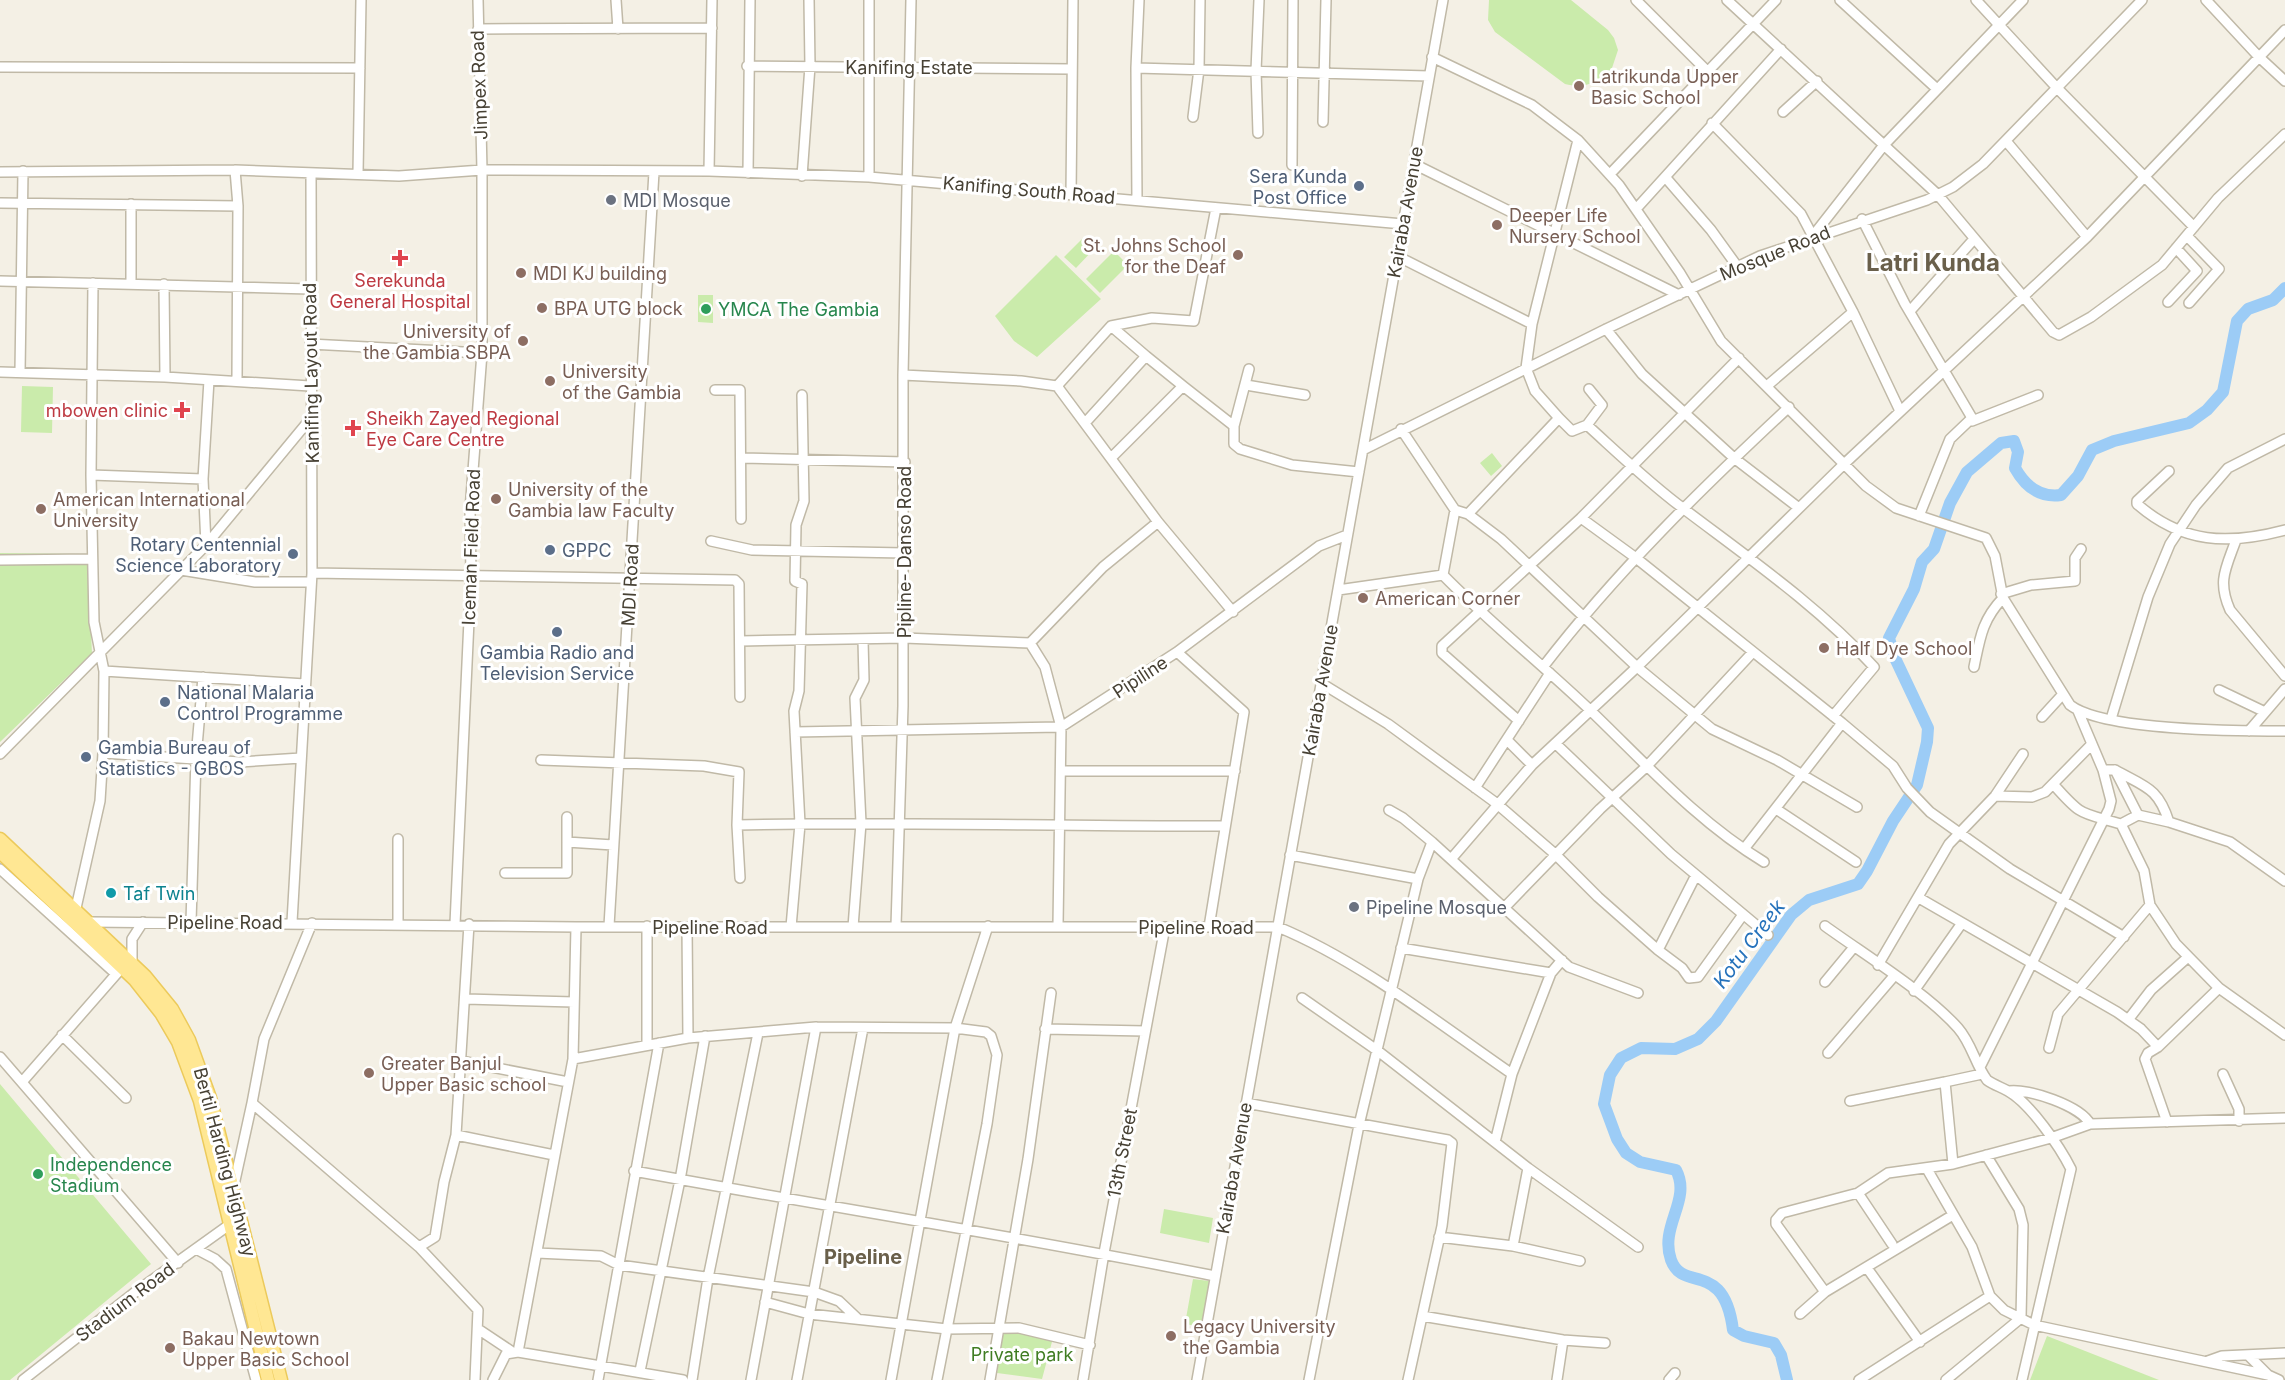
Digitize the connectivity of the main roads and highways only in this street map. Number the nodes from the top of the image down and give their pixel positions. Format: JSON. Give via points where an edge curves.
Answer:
{"nodes":[{"id":1,"x":0,"y":839,"type":"edge"},
{"id":2,"x":0,"y":852,"type":"edge"},
{"id":3,"x":123,"y":968,"type":"junction"},
{"id":4,"x":268,"y":1380,"type":"edge"},
{"id":5,"x":281,"y":1380,"type":"edge"}],
"edges":[{"from":1,"to":3,"type":"main road","name":"Bertil Harding Highway","via":[[90,922]]},
{"from":2,"to":3,"type":"main road","name":"Bertil Harding Highway"},
{"from":3,"to":4,"type":"main road","name":"Bertil Harding Highway","via":[[161,1013],[185,1058],[200,1101]]},
{"from":3,"to":5,"type":"main road","name":"Bertil Harding Highway","via":[[159,991],[189,1040],[205,1080]]}]}
